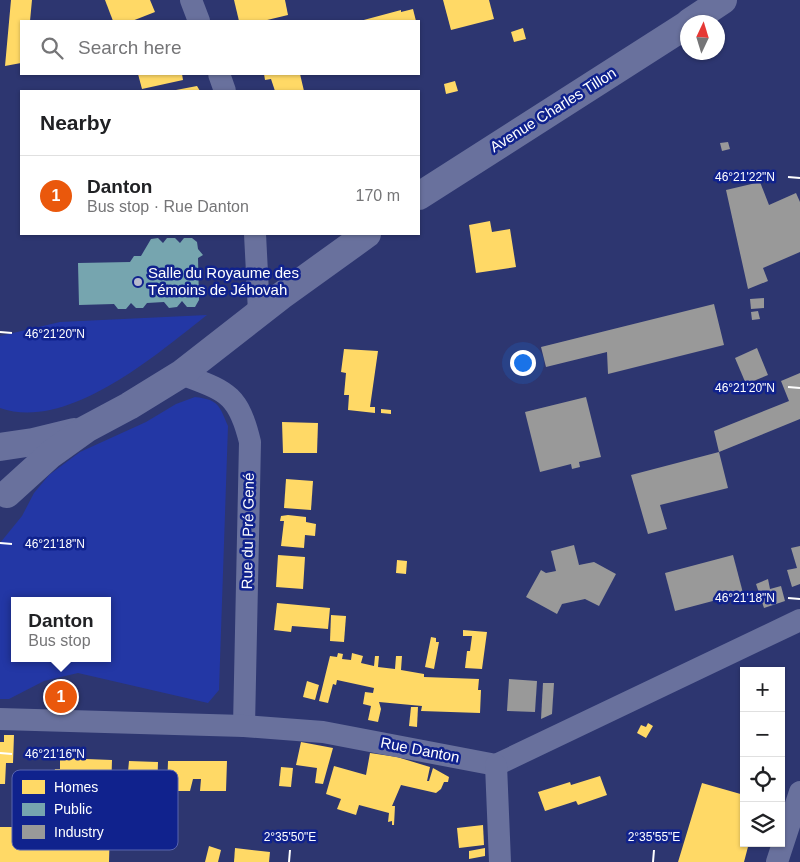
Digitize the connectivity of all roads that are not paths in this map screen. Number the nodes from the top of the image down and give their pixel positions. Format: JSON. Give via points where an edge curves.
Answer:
{"nodes":[{"id":1,"x":191,"y":0,"type":"edge"},
{"id":2,"x":723,"y":0,"type":"edge"},
{"id":3,"x":701,"y":15,"type":"edge"},
{"id":4,"x":199,"y":20,"type":"edge"},
{"id":5,"x":680,"y":29,"type":"edge"},
{"id":6,"x":219,"y":75,"type":"edge"},
{"id":7,"x":225,"y":90,"type":"edge"},
{"id":8,"x":420,"y":195,"type":"edge"},
{"id":9,"x":255,"y":235,"type":"edge"},
{"id":10,"x":366,"y":235,"type":"edge"},
{"id":11,"x":259,"y":312,"type":"junction"},
{"id":12,"x":181,"y":374,"type":"junction"},
{"id":13,"x":86,"y":429,"type":"junction"},
{"id":14,"x":0,"y":448,"type":"edge"},
{"id":15,"x":4,"y":500,"type":"edge"},
{"id":16,"x":800,"y":620,"type":"edge"},
{"id":17,"x":3,"y":718,"type":"edge"},
{"id":18,"x":244,"y":726,"type":"junction"},
{"id":19,"x":496,"y":765,"type":"junction"},
{"id":20,"x":800,"y":792,"type":"edge"},
{"id":21,"x":500,"y":862,"type":"edge"},
{"id":22,"x":777,"y":862,"type":"edge"}],
"edges":[{"from":1,"to":4,"type":"street"},
{"from":2,"to":3,"type":"street","name":"Avenue Charles Tillon"},
{"from":5,"to":8,"type":"street","name":"Avenue Charles Tillon"},
{"from":6,"to":7,"type":"street"},
{"from":9,"to":11,"type":"street"},
{"from":10,"to":11,"type":"street"},
{"from":11,"to":12,"type":"street"},
{"from":12,"to":13,"type":"street"},
{"from":12,"to":18,"type":"street","name":"Rue du Pré Gené","via":[[213,386],[232,398],[245,421],[250,442]]},
{"from":13,"to":14,"type":"street"},
{"from":13,"to":15,"type":"street","via":[[51,454]]},
{"from":14,"to":15,"type":"street","via":[[10,469]]},
{"from":16,"to":19,"type":"street"},
{"from":17,"to":18,"type":"street","name":"Rue Danton"},
{"from":18,"to":19,"type":"street","name":"Rue Danton","via":[[323,732]]},
{"from":19,"to":21,"type":"street"},
{"from":20,"to":22,"type":"street"}]}
